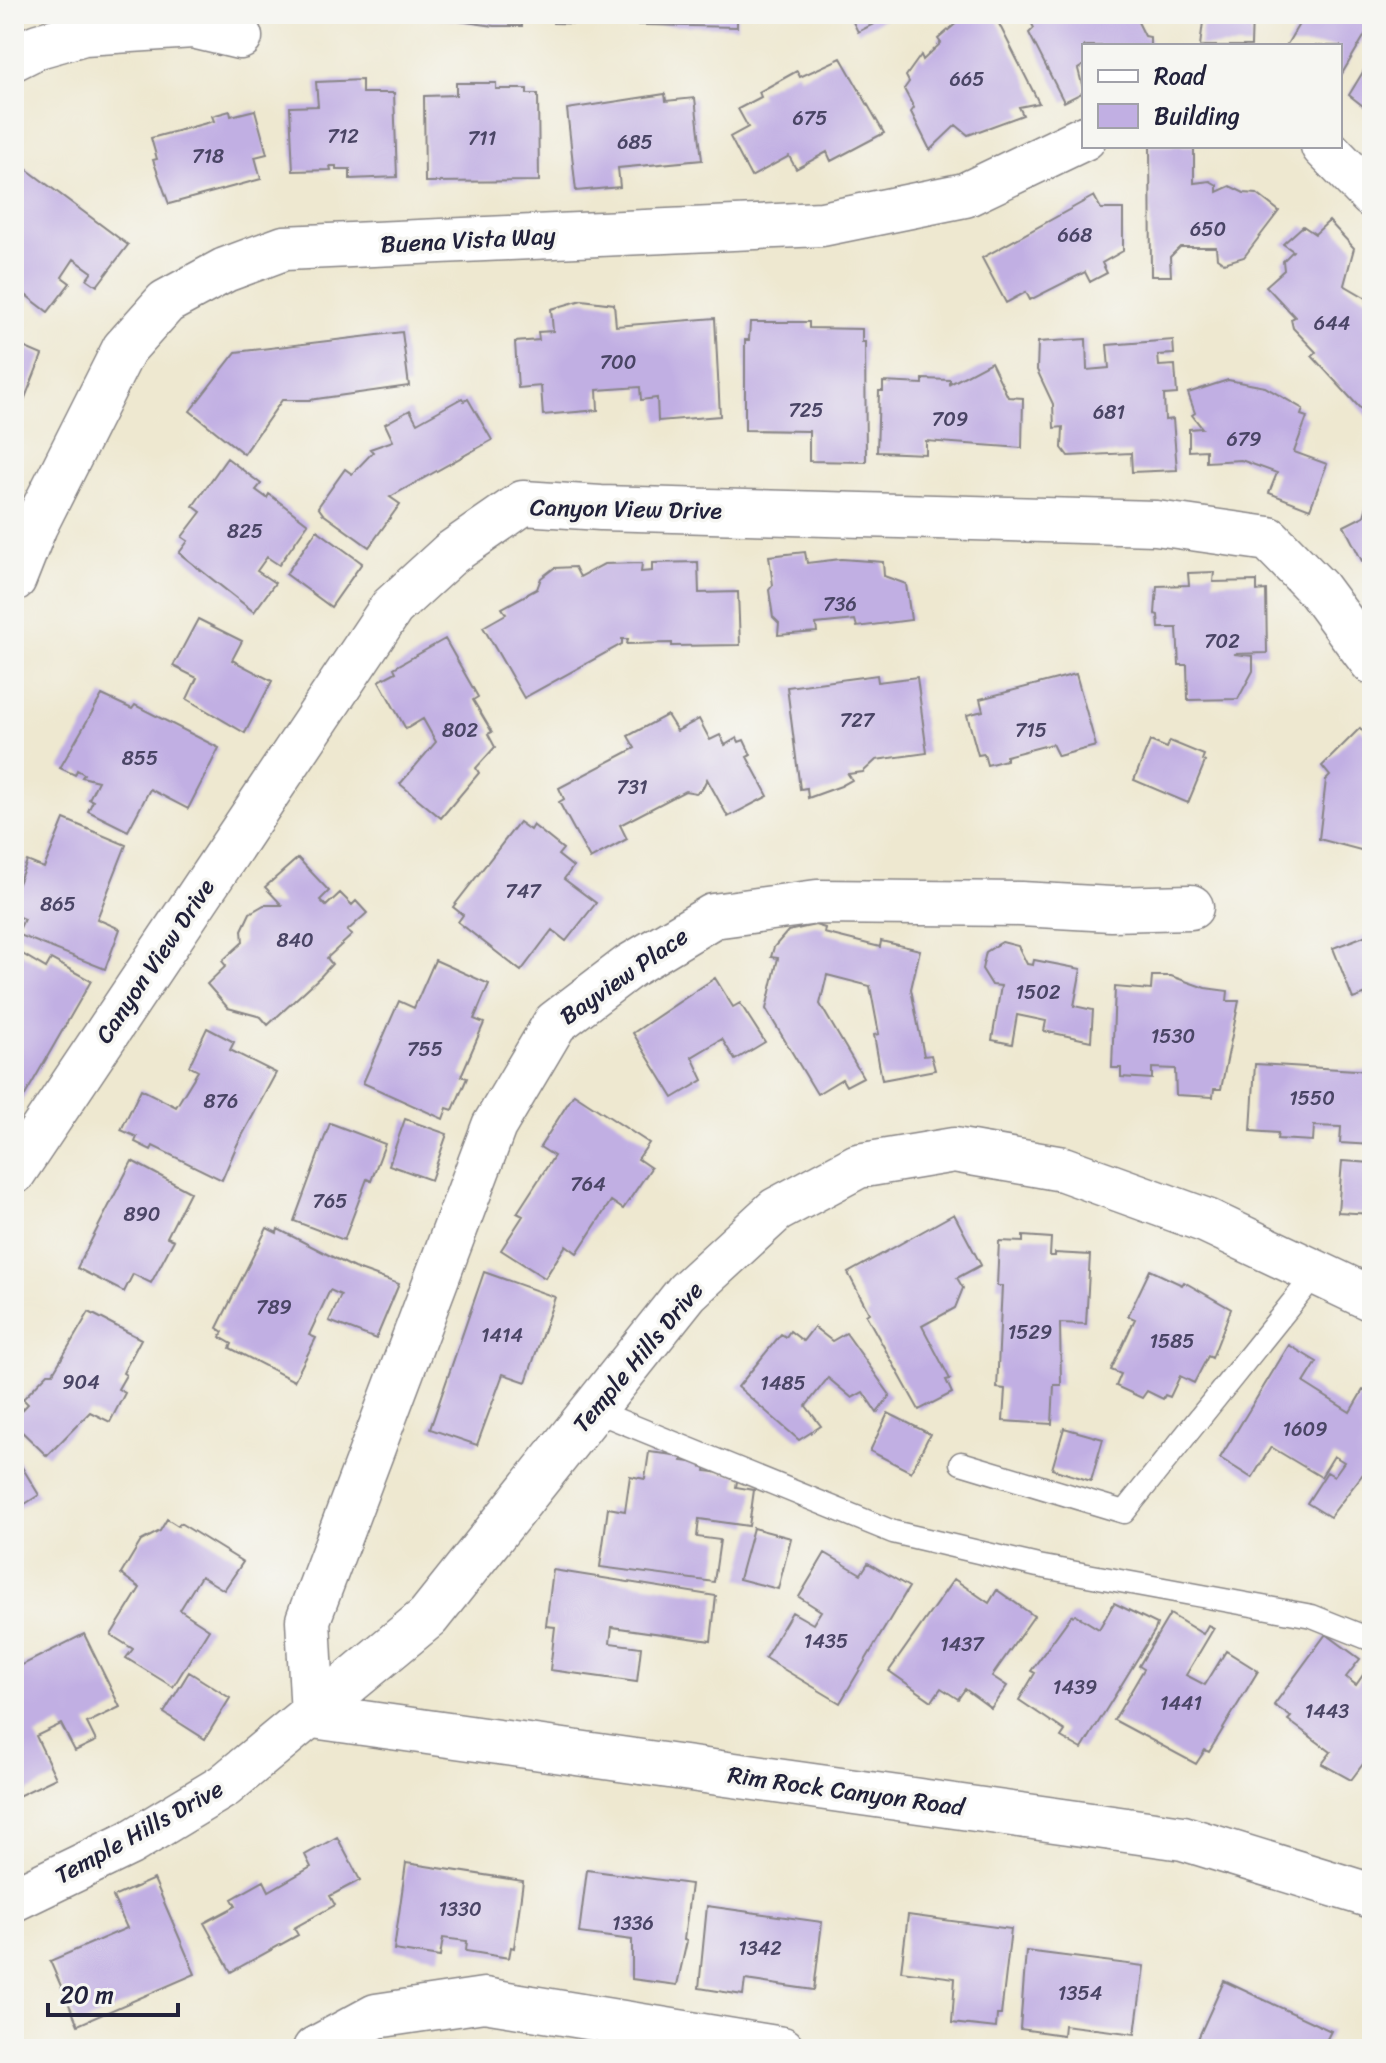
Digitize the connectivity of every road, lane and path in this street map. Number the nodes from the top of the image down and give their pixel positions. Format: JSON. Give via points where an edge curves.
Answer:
{"nodes":[{"id":1,"x":240,"y":37,"type":"dead end"},
{"id":2,"x":14,"y":58,"type":"edge"},
{"id":3,"x":1082,"y":139,"type":"edge"},
{"id":4,"x":1325,"y":148,"type":"edge"},
{"id":5,"x":1372,"y":196,"type":"edge"},
{"id":6,"x":14,"y":579,"type":"edge"},
{"id":7,"x":1372,"y":662,"type":"edge"},
{"id":8,"x":1191,"y":907,"type":"dead end"},
{"id":9,"x":14,"y":1172,"type":"edge"},
{"id":10,"x":1316,"y":1273,"type":"junction"},
{"id":11,"x":1372,"y":1299,"type":"edge"},
{"id":12,"x":593,"y":1410,"type":"junction"},
{"id":13,"x":961,"y":1463,"type":"dead end"},
{"id":14,"x":1372,"y":1640,"type":"edge"},
{"id":15,"x":313,"y":1716,"type":"junction"},
{"id":16,"x":1372,"y":1896,"type":"edge"},
{"id":17,"x":14,"y":1899,"type":"edge"},
{"id":18,"x":315,"y":2049,"type":"edge"},
{"id":19,"x":782,"y":2049,"type":"edge"}],
"edges":[{"from":1,"to":2,"type":"street","via":[[193,26],[84,33]]},
{"from":3,"to":6,"type":"street","name":"Buena Vista Way","via":[[965,195],[822,224],[284,248],[225,270],[166,302],[124,349]]},
{"from":4,"to":5,"type":"street"},
{"from":7,"to":9,"type":"street","name":"Canyon View Drive","via":[[1318,589],[1269,539],[1156,523],[523,503],[451,553],[392,607]]},
{"from":8,"to":15,"type":"street","name":"Bayview Place","via":[[817,902],[713,916],[630,966],[555,1023],[494,1126],[308,1620]]},
{"from":10,"to":11,"type":"street","name":"Temple Hills Drive"},
{"from":10,"to":12,"type":"street","name":"Temple Hills Drive","via":[[1207,1221],[1063,1169],[954,1150],[858,1166],[776,1210],[687,1292]]},
{"from":10,"to":13,"type":"lane","via":[[1124,1512]]},
{"from":12,"to":14,"type":"lane","via":[[893,1532],[1038,1566],[1312,1616]]},
{"from":12,"to":15,"type":"street","name":"Temple Hills Drive","via":[[428,1617]]},
{"from":15,"to":16,"type":"street","name":"Rim Rock Canyon Road","via":[[1183,1838]]},
{"from":15,"to":17,"type":"street","name":"Temple Hills Drive","via":[[224,1786],[130,1843]]},
{"from":18,"to":19,"type":"street","via":[[376,2016],[484,2000]]}]}
